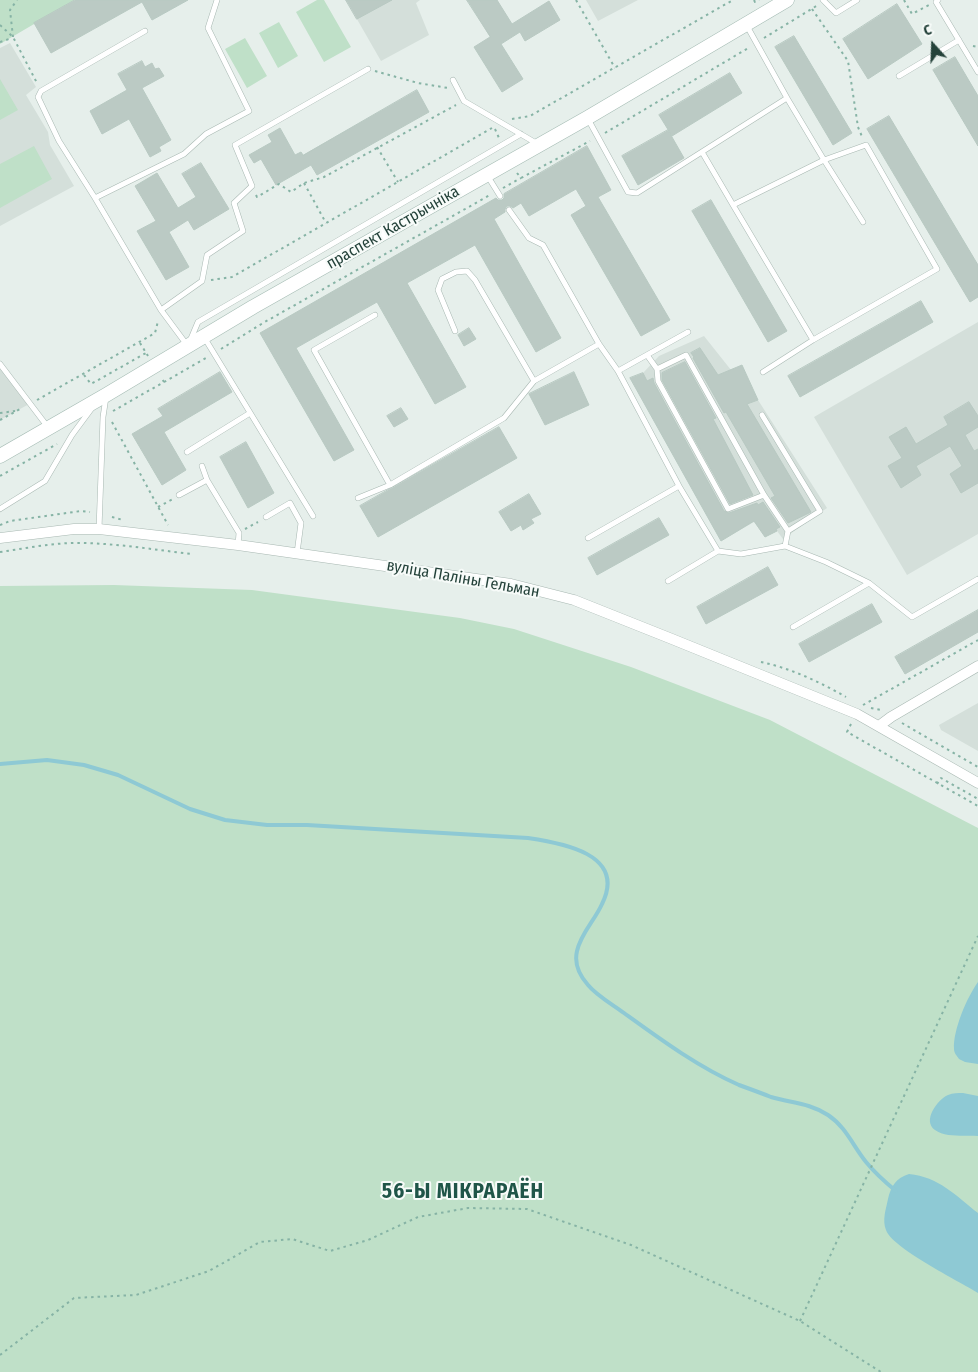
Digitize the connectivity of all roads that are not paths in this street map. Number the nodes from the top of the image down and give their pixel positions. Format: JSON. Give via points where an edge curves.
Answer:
{"nodes":[{"id":1,"x":217,"y":0,"type":"edge"},
{"id":2,"x":787,"y":0,"type":"edge"},
{"id":3,"x":857,"y":0,"type":"edge"},
{"id":4,"x":824,"y":1,"type":"edge"},
{"id":5,"x":937,"y":1,"type":"edge"},
{"id":6,"x":746,"y":24,"type":"junction"},
{"id":7,"x":145,"y":32,"type":"dead end"},
{"id":8,"x":959,"y":40,"type":"junction"},
{"id":9,"x":368,"y":69,"type":"road end"},
{"id":10,"x":978,"y":72,"type":"edge"},
{"id":11,"x":899,"y":76,"type":"dead end"},
{"id":12,"x":453,"y":80,"type":"dead end"},
{"id":13,"x":787,"y":98,"type":"junction"},
{"id":14,"x":587,"y":118,"type":"junction"},
{"id":15,"x":521,"y":134,"type":"junction"},
{"id":16,"x":539,"y":145,"type":"junction"},
{"id":17,"x":702,"y":152,"type":"junction"},
{"id":18,"x":824,"y":160,"type":"junction"},
{"id":19,"x":487,"y":174,"type":"junction"},
{"id":20,"x":499,"y":193,"type":"road end"},
{"id":21,"x":96,"y":198,"type":"junction"},
{"id":22,"x":733,"y":205,"type":"junction"},
{"id":23,"x":509,"y":210,"type":"dead end"},
{"id":24,"x":863,"y":222,"type":"dead end"},
{"id":25,"x":161,"y":310,"type":"junction"},
{"id":26,"x":375,"y":315,"type":"dead end"},
{"id":27,"x":455,"y":331,"type":"dead end"},
{"id":28,"x":688,"y":332,"type":"dead end"},
{"id":29,"x":203,"y":337,"type":"junction"},
{"id":30,"x":813,"y":340,"type":"junction"},
{"id":31,"x":599,"y":344,"type":"junction"},
{"id":32,"x":188,"y":346,"type":"junction"},
{"id":33,"x":648,"y":355,"type":"junction"},
{"id":34,"x":0,"y":364,"type":"edge"},
{"id":35,"x":657,"y":369,"type":"junction"},
{"id":36,"x":618,"y":371,"type":"junction"},
{"id":37,"x":763,"y":372,"type":"dead end"},
{"id":38,"x":534,"y":381,"type":"junction"},
{"id":39,"x":102,"y":398,"type":"junction"},
{"id":40,"x":250,"y":413,"type":"junction"},
{"id":41,"x":762,"y":415,"type":"dead end"},
{"id":42,"x":49,"y":428,"type":"junction"},
{"id":43,"x":187,"y":452,"type":"dead end"},
{"id":44,"x":0,"y":456,"type":"edge"},
{"id":45,"x":202,"y":466,"type":"dead end"},
{"id":46,"x":207,"y":480,"type":"junction"},
{"id":47,"x":390,"y":485,"type":"junction"},
{"id":48,"x":679,"y":486,"type":"junction"},
{"id":49,"x":179,"y":495,"type":"road end"},
{"id":50,"x":764,"y":495,"type":"junction"},
{"id":51,"x":358,"y":498,"type":"dead end"},
{"id":52,"x":0,"y":509,"type":"edge"},
{"id":53,"x":313,"y":516,"type":"dead end"},
{"id":54,"x":266,"y":517,"type":"road end"},
{"id":55,"x":99,"y":529,"type":"junction"},
{"id":56,"x":788,"y":531,"type":"junction"},
{"id":57,"x":0,"y":538,"type":"edge"},
{"id":58,"x":588,"y":538,"type":"dead end"},
{"id":59,"x":238,"y":545,"type":"junction"},
{"id":60,"x":785,"y":546,"type":"junction"},
{"id":61,"x":718,"y":551,"type":"junction"},
{"id":62,"x":297,"y":553,"type":"junction"},
{"id":63,"x":978,"y":579,"type":"edge"},
{"id":64,"x":668,"y":581,"type":"dead end"},
{"id":65,"x":869,"y":583,"type":"junction"},
{"id":66,"x":793,"y":626,"type":"dead end"},
{"id":67,"x":978,"y":666,"type":"edge"},
{"id":68,"x":879,"y":726,"type":"junction"},
{"id":69,"x":978,"y":783,"type":"edge"}],
"edges":[{"from":1,"to":21,"type":"lane","via":[[208,28],[249,111],[206,134],[184,154]]},
{"from":2,"to":6,"type":"main road","name":"праспект Кастрычніка"},
{"from":3,"to":4,"type":"lane","via":[[836,13]]},
{"from":5,"to":8,"type":"lane"},
{"from":6,"to":13,"type":"lane"},
{"from":6,"to":14,"type":"main road","name":"праспект Кастрычніка"},
{"from":7,"to":21,"type":"lane","via":[[42,91],[38,98],[59,141]]},
{"from":8,"to":10,"type":"lane"},
{"from":8,"to":11,"type":"lane"},
{"from":9,"to":25,"type":"lane","via":[[235,146],[252,186],[234,203],[243,231],[207,255],[202,282]]},
{"from":12,"to":15,"type":"lane","via":[[464,101]]},
{"from":13,"to":17,"type":"lane"},
{"from":13,"to":18,"type":"lane"},
{"from":14,"to":16,"type":"main road","name":"праспект Кастрычніка"},
{"from":14,"to":17,"type":"lane","via":[[628,192],[637,193]]},
{"from":15,"to":16,"type":"lane"},
{"from":15,"to":32,"type":"lane","via":[[198,322]]},
{"from":16,"to":19,"type":"main road","name":"праспект Кастрычніка"},
{"from":17,"to":22,"type":"lane"},
{"from":18,"to":22,"type":"lane"},
{"from":18,"to":24,"type":"lane"},
{"from":18,"to":30,"type":"lane","via":[[866,145],[937,269]]},
{"from":19,"to":20,"type":"lane"},
{"from":19,"to":29,"type":"main road","name":"праспект Кастрычніка"},
{"from":21,"to":25,"type":"lane"},
{"from":22,"to":30,"type":"lane"},
{"from":23,"to":31,"type":"lane","via":[[529,238],[542,245]]},
{"from":25,"to":32,"type":"lane"},
{"from":26,"to":47,"type":"lane","via":[[314,350]]},
{"from":27,"to":38,"type":"lane","via":[[438,290],[442,278],[467,271]]},
{"from":28,"to":33,"type":"lane"},
{"from":29,"to":32,"type":"main road","name":"праспект Кастрычніка"},
{"from":29,"to":40,"type":"lane"},
{"from":30,"to":37,"type":"lane"},
{"from":31,"to":36,"type":"lane"},
{"from":31,"to":38,"type":"lane"},
{"from":32,"to":39,"type":"main road","name":"праспект Кастрычніка"},
{"from":33,"to":35,"type":"lane"},
{"from":33,"to":36,"type":"lane"},
{"from":34,"to":42,"type":"lane"},
{"from":35,"to":50,"type":"lane","via":[[686,355]]},
{"from":35,"to":50,"type":"lane","via":[[658,381],[728,509]]},
{"from":36,"to":48,"type":"lane"},
{"from":38,"to":47,"type":"lane","via":[[504,418]]},
{"from":39,"to":42,"type":"main road","name":"праспект Кастрычніка"},
{"from":39,"to":52,"type":"lane","via":[[72,435],[45,481]]},
{"from":39,"to":55,"type":"lane"},
{"from":40,"to":43,"type":"lane"},
{"from":40,"to":53,"type":"lane"},
{"from":41,"to":56,"type":"lane","via":[[820,511]]},
{"from":42,"to":44,"type":"main road","name":"праспект Кастрычніка"},
{"from":45,"to":46,"type":"lane"},
{"from":46,"to":49,"type":"lane"},
{"from":46,"to":59,"type":"lane","via":[[239,533]]},
{"from":47,"to":51,"type":"lane"},
{"from":48,"to":58,"type":"lane"},
{"from":48,"to":61,"type":"lane"},
{"from":50,"to":56,"type":"lane"},
{"from":54,"to":62,"type":"lane","via":[[290,503],[301,523]]},
{"from":55,"to":57,"type":"street","name":"вуліца Паліны Гельман","via":[[74,528]]},
{"from":55,"to":59,"type":"street","name":"вуліца Паліны Гельман"},
{"from":56,"to":60,"type":"lane"},
{"from":59,"to":62,"type":"street","name":"вуліца Паліны Гельман"},
{"from":60,"to":61,"type":"lane","via":[[741,554]]},
{"from":60,"to":65,"type":"lane"},
{"from":61,"to":64,"type":"lane"},
{"from":62,"to":68,"type":"street","name":"вуліца Паліны Гельман","via":[[510,584],[574,600],[859,710]]},
{"from":63,"to":65,"type":"lane","via":[[912,617]]},
{"from":65,"to":66,"type":"lane"},
{"from":67,"to":68,"type":"street"},
{"from":68,"to":69,"type":"street","name":"вуліца Паліны Гельман"}]}
